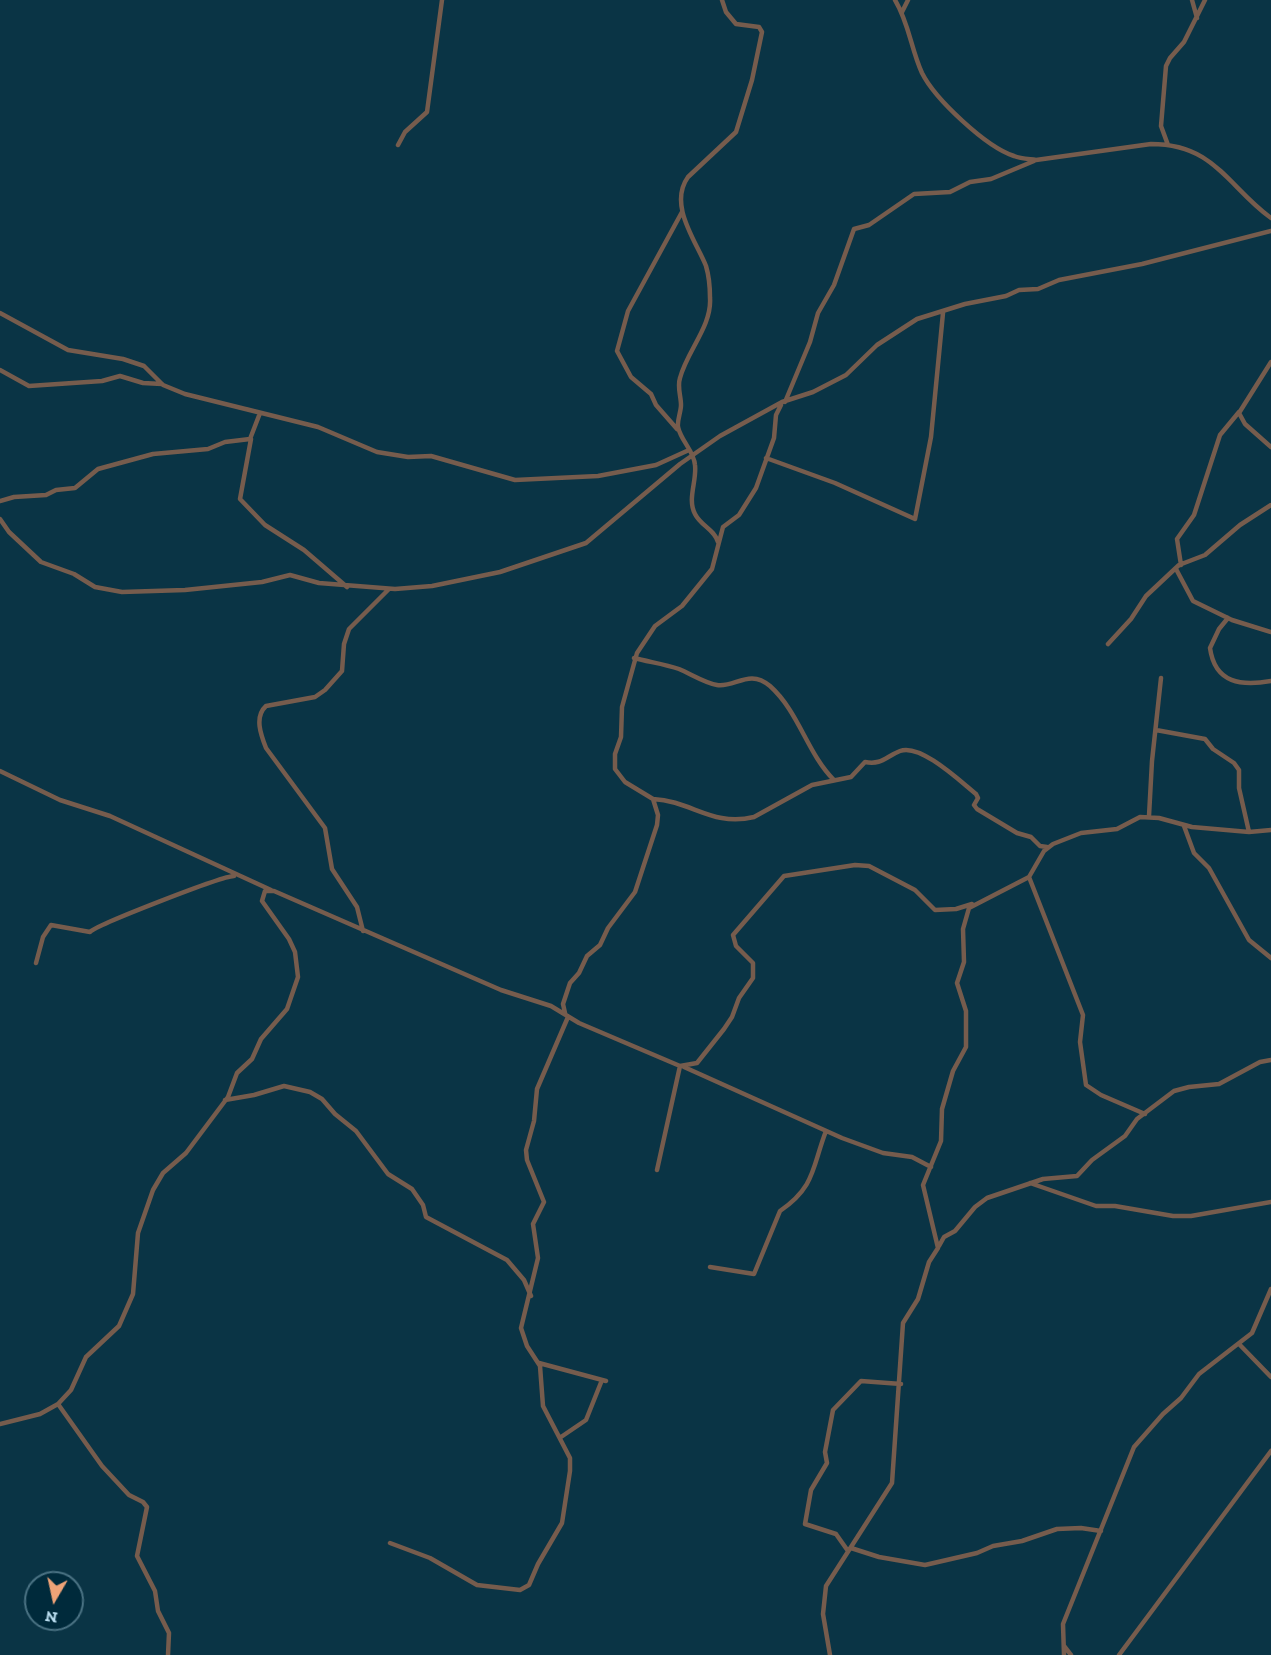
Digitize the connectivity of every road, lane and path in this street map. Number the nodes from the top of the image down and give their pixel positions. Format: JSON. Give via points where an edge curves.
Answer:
{"nodes":[{"id":1,"x":442,"y":0,"type":"edge"},
{"id":2,"x":722,"y":0,"type":"edge"},
{"id":3,"x":895,"y":0,"type":"edge"},
{"id":4,"x":908,"y":0,"type":"edge"},
{"id":5,"x":1192,"y":0,"type":"edge"},
{"id":6,"x":1205,"y":0,"type":"edge"},
{"id":7,"x":902,"y":12,"type":"junction"},
{"id":8,"x":1197,"y":19,"type":"junction"},
{"id":9,"x":1168,"y":145,"type":"junction"},
{"id":10,"x":398,"y":146,"type":"dead end"},
{"id":11,"x":1036,"y":160,"type":"junction"},
{"id":12,"x":683,"y":211,"type":"junction"},
{"id":13,"x":1271,"y":218,"type":"edge"},
{"id":14,"x":1271,"y":231,"type":"edge"},
{"id":15,"x":0,"y":313,"type":"edge"},
{"id":16,"x":943,"y":313,"type":"junction"},
{"id":17,"x":1271,"y":362,"type":"edge"},
{"id":18,"x":0,"y":370,"type":"edge"},
{"id":19,"x":162,"y":384,"type":"junction"},
{"id":20,"x":783,"y":402,"type":"junction"},
{"id":21,"x":1239,"y":412,"type":"junction"},
{"id":22,"x":260,"y":413,"type":"junction"},
{"id":23,"x":679,"y":431,"type":"junction"},
{"id":24,"x":252,"y":438,"type":"junction"},
{"id":25,"x":1271,"y":447,"type":"edge"},
{"id":26,"x":689,"y":450,"type":"junction"},
{"id":27,"x":692,"y":456,"type":"junction"},
{"id":28,"x":766,"y":458,"type":"junction"},
{"id":29,"x":0,"y":501,"type":"edge"},
{"id":30,"x":1271,"y":505,"type":"edge"},
{"id":31,"x":0,"y":519,"type":"edge"},
{"id":32,"x":718,"y":545,"type":"junction"},
{"id":33,"x":1181,"y":565,"type":"junction"},
{"id":34,"x":1176,"y":569,"type":"junction"},
{"id":35,"x":347,"y":587,"type":"junction"},
{"id":36,"x":389,"y":589,"type":"junction"},
{"id":37,"x":1228,"y":618,"type":"junction"},
{"id":38,"x":1271,"y":632,"type":"edge"},
{"id":39,"x":1108,"y":644,"type":"dead end"},
{"id":40,"x":634,"y":658,"type":"junction"},
{"id":41,"x":1161,"y":678,"type":"dead end"},
{"id":42,"x":1271,"y":681,"type":"edge"},
{"id":43,"x":1156,"y":730,"type":"junction"},
{"id":44,"x":0,"y":771,"type":"edge"},
{"id":45,"x":834,"y":780,"type":"junction"},
{"id":46,"x":653,"y":799,"type":"junction"},
{"id":47,"x":1149,"y":816,"type":"junction"},
{"id":48,"x":1184,"y":826,"type":"junction"},
{"id":49,"x":1271,"y":830,"type":"edge"},
{"id":50,"x":1264,"y":831,"type":"junction"},
{"id":51,"x":1249,"y":832,"type":"junction"},
{"id":52,"x":1271,"y":834,"type":"edge"},
{"id":53,"x":1047,"y":847,"type":"junction"},
{"id":54,"x":237,"y":876,"type":"junction"},
{"id":55,"x":1029,"y":877,"type":"junction"},
{"id":56,"x":273,"y":891,"type":"junction"},
{"id":57,"x":972,"y":904,"type":"junction"},
{"id":58,"x":363,"y":930,"type":"junction"},
{"id":59,"x":1271,"y":958,"type":"edge"},
{"id":60,"x":36,"y":963,"type":"dead end"},
{"id":61,"x":567,"y":1017,"type":"junction"},
{"id":62,"x":1271,"y":1060,"type":"edge"},
{"id":63,"x":681,"y":1066,"type":"junction"},
{"id":64,"x":225,"y":1100,"type":"junction"},
{"id":65,"x":1145,"y":1114,"type":"junction"},
{"id":66,"x":826,"y":1131,"type":"junction"},
{"id":67,"x":931,"y":1167,"type":"junction"},
{"id":68,"x":657,"y":1170,"type":"dead end"},
{"id":69,"x":1030,"y":1183,"type":"junction"},
{"id":70,"x":1271,"y":1202,"type":"edge"},
{"id":71,"x":938,"y":1248,"type":"junction"},
{"id":72,"x":710,"y":1267,"type":"dead end"},
{"id":73,"x":1270,"y":1292,"type":"edge"},
{"id":74,"x":531,"y":1296,"type":"junction"},
{"id":75,"x":1239,"y":1344,"type":"junction"},
{"id":76,"x":539,"y":1363,"type":"junction"},
{"id":77,"x":1271,"y":1377,"type":"edge"},
{"id":78,"x":901,"y":1384,"type":"junction"},
{"id":79,"x":58,"y":1404,"type":"junction"},
{"id":80,"x":0,"y":1424,"type":"edge"},
{"id":81,"x":561,"y":1437,"type":"junction"},
{"id":82,"x":1271,"y":1452,"type":"edge"},
{"id":83,"x":1101,"y":1531,"type":"junction"},
{"id":84,"x":390,"y":1543,"type":"dead end"},
{"id":85,"x":849,"y":1550,"type":"junction"},
{"id":86,"x":1063,"y":1645,"type":"junction"},
{"id":87,"x":168,"y":1655,"type":"edge"},
{"id":88,"x":830,"y":1655,"type":"edge"},
{"id":89,"x":1064,"y":1655,"type":"edge"},
{"id":90,"x":1071,"y":1655,"type":"edge"},
{"id":91,"x":1119,"y":1655,"type":"edge"}],
"edges":[{"from":1,"to":10,"type":"street","via":[[427,112],[405,132]]},
{"from":2,"to":12,"type":"street","via":[[736,24],[761,27],[761,40],[738,129],[685,181]]},
{"from":3,"to":7,"type":"street"},
{"from":4,"to":7,"type":"street"},
{"from":5,"to":8,"type":"street"},
{"from":6,"to":8,"type":"street"},
{"from":7,"to":11,"type":"street","via":[[918,63],[933,91],[1005,153]]},
{"from":8,"to":9,"type":"street","via":[[1167,66],[1161,126]]},
{"from":9,"to":11,"type":"street"},
{"from":9,"to":13,"type":"street","via":[[1221,168]]},
{"from":11,"to":20,"type":"street","via":[[950,192],[914,194],[869,225],[854,229]]},
{"from":12,"to":23,"type":"street","via":[[708,275],[711,308],[679,381]]},
{"from":12,"to":23,"type":"street","via":[[628,311],[616,349],[631,377],[651,394]]},
{"from":14,"to":16,"type":"street","via":[[1142,264],[1059,280],[1038,289],[1019,290]]},
{"from":15,"to":19,"type":"street","via":[[68,350],[144,366]]},
{"from":16,"to":20,"type":"street","via":[[911,323],[877,345],[846,375]]},
{"from":16,"to":28,"type":"street","via":[[931,436],[915,519],[835,483]]},
{"from":17,"to":21,"type":"street"},
{"from":18,"to":19,"type":"street","via":[[29,386],[102,381],[120,376]]},
{"from":19,"to":22,"type":"street","via":[[185,394]]},
{"from":20,"to":27,"type":"street"},
{"from":20,"to":28,"type":"street","via":[[776,412],[775,435]]},
{"from":21,"to":25,"type":"street","via":[[1245,424]]},
{"from":21,"to":33,"type":"street","via":[[1220,435],[1194,515],[1177,540]]},
{"from":22,"to":24,"type":"street"},
{"from":22,"to":26,"type":"street","via":[[318,427],[376,452],[431,456],[515,480],[598,476],[656,465]]},
{"from":23,"to":26,"type":"street"},
{"from":24,"to":29,"type":"street","via":[[208,449],[153,454],[95,471],[75,488]]},
{"from":24,"to":35,"type":"street","via":[[240,499],[265,525],[304,550]]},
{"from":26,"to":27,"type":"street"},
{"from":27,"to":32,"type":"street","via":[[696,466],[693,508],[700,521],[715,534]]},
{"from":27,"to":36,"type":"street","via":[[578,547],[500,572],[432,586]]},
{"from":28,"to":32,"type":"street","via":[[753,494],[739,514],[725,524]]},
{"from":30,"to":33,"type":"street","via":[[1205,555]]},
{"from":31,"to":35,"type":"street","via":[[41,562],[74,573],[102,589],[185,590],[290,575]]},
{"from":32,"to":40,"type":"street","via":[[712,569],[682,606],[651,630]]},
{"from":33,"to":34,"type":"street"},
{"from":34,"to":37,"type":"street","via":[[1191,599]]},
{"from":34,"to":39,"type":"street","via":[[1146,596]]},
{"from":35,"to":36,"type":"street"},
{"from":36,"to":58,"type":"street","via":[[350,629],[344,644],[342,670],[324,690],[315,697],[269,705],[260,716],[266,748],[325,828],[332,869],[357,907]]},
{"from":37,"to":38,"type":"street"},
{"from":37,"to":42,"type":"street","via":[[1210,648],[1218,669],[1243,685]]},
{"from":40,"to":45,"type":"street","via":[[676,668],[718,685],[747,678],[765,682],[806,736],[818,763]]},
{"from":40,"to":46,"type":"street","via":[[622,707],[615,769],[625,782]]},
{"from":41,"to":43,"type":"street"},
{"from":43,"to":47,"type":"street"},
{"from":43,"to":51,"type":"street","via":[[1205,739],[1236,765]]},
{"from":44,"to":54,"type":"street","via":[[60,800],[110,816]]},
{"from":45,"to":46,"type":"street","via":[[812,785],[754,817],[734,821],[707,816],[676,801]]},
{"from":45,"to":53,"type":"street","via":[[851,777],[865,762],[881,763],[900,751],[915,750],[977,795],[977,809]]},
{"from":46,"to":61,"type":"street","via":[[658,821],[636,892],[570,983],[563,1005]]},
{"from":47,"to":48,"type":"street"},
{"from":47,"to":53,"type":"street","via":[[1117,829],[1081,833]]},
{"from":48,"to":51,"type":"street"},
{"from":48,"to":59,"type":"street","via":[[1194,853],[1209,868],[1249,940]]},
{"from":49,"to":50,"type":"street"},
{"from":50,"to":51,"type":"street"},
{"from":50,"to":52,"type":"street"},
{"from":53,"to":55,"type":"street"},
{"from":54,"to":56,"type":"street"},
{"from":54,"to":60,"type":"street","via":[[207,883],[98,926],[92,932],[49,926]]},
{"from":55,"to":57,"type":"street","via":[[1009,890]]},
{"from":55,"to":65,"type":"street","via":[[1083,1015],[1080,1042],[1086,1085]]},
{"from":56,"to":58,"type":"street"},
{"from":56,"to":64,"type":"street","via":[[264,892],[262,901],[293,946],[296,986],[285,1012],[261,1039],[252,1059],[237,1073]]},
{"from":57,"to":63,"type":"street","via":[[935,910],[915,890],[865,865],[784,876],[733,935],[736,946],[753,963],[753,978],[732,1017],[697,1063]]},
{"from":57,"to":67,"type":"street","via":[[963,928],[964,962],[957,983],[966,1011],[967,1043],[951,1078],[942,1109],[941,1141]]},
{"from":58,"to":61,"type":"street","via":[[501,990],[551,1006]]},
{"from":61,"to":63,"type":"street"},
{"from":61,"to":74,"type":"street","via":[[537,1089],[526,1150],[544,1202],[533,1224],[539,1253]]},
{"from":62,"to":65,"type":"street","via":[[1219,1084],[1180,1089]]},
{"from":63,"to":66,"type":"street"},
{"from":63,"to":68,"type":"street"},
{"from":64,"to":74,"type":"street","via":[[284,1086],[322,1099],[356,1131],[388,1174],[416,1194],[426,1217],[507,1260],[524,1280]]},
{"from":64,"to":79,"type":"street","via":[[153,1190],[138,1233],[135,1282],[128,1309],[119,1326],[86,1357],[71,1390]]},
{"from":65,"to":69,"type":"street","via":[[1077,1176]]},
{"from":66,"to":67,"type":"street","via":[[883,1153],[912,1157]]},
{"from":66,"to":72,"type":"street","via":[[813,1177],[780,1211],[754,1274]]},
{"from":67,"to":71,"type":"street","via":[[923,1187]]},
{"from":69,"to":70,"type":"street","via":[[1096,1206],[1173,1216]]},
{"from":69,"to":71,"type":"street","via":[[999,1192],[982,1202],[955,1231],[944,1237]]},
{"from":71,"to":78,"type":"street","via":[[929,1262],[918,1299],[903,1322]]},
{"from":73,"to":75,"type":"street","via":[[1254,1331]]},
{"from":74,"to":76,"type":"street","via":[[521,1331]]},
{"from":75,"to":77,"type":"street"},
{"from":75,"to":83,"type":"street","via":[[1198,1374],[1180,1401],[1137,1443]]},
{"from":76,"to":81,"type":"street","via":[[542,1402]]},
{"from":76,"to":81,"type":"street","via":[[604,1380],[586,1420]]},
{"from":78,"to":85,"type":"street","via":[[892,1483]]},
{"from":78,"to":85,"type":"street","via":[[861,1381],[833,1410],[825,1452],[827,1463],[812,1490],[805,1522],[836,1534]]},
{"from":79,"to":80,"type":"street","via":[[40,1414]]},
{"from":79,"to":87,"type":"street","via":[[102,1466],[129,1495],[147,1507],[137,1556],[155,1591],[158,1611],[169,1633]]},
{"from":81,"to":84,"type":"street","via":[[570,1462],[564,1515],[527,1588],[477,1585],[430,1558]]},
{"from":82,"to":91,"type":"street"},
{"from":83,"to":85,"type":"street","via":[[1057,1529],[925,1565]]},
{"from":83,"to":86,"type":"street","via":[[1062,1626]]},
{"from":85,"to":88,"type":"street","via":[[824,1595]]},
{"from":86,"to":89,"type":"street"},
{"from":86,"to":90,"type":"street"}]}
